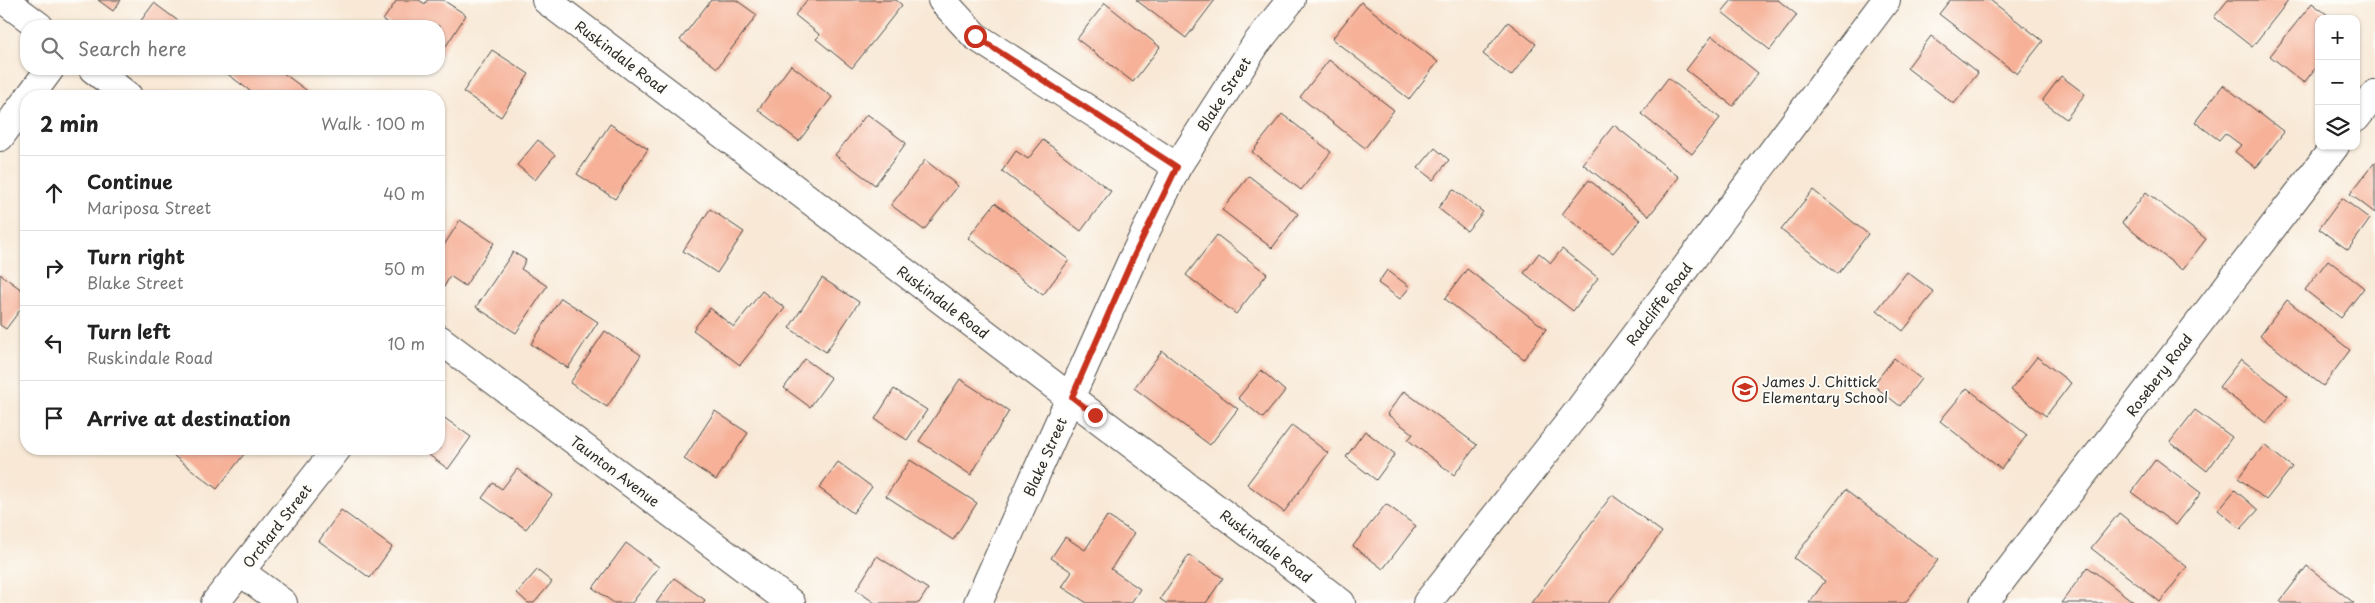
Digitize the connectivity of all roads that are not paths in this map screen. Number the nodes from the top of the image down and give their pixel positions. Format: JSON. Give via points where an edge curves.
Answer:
{"nodes":[{"id":1,"x":4,"y":0,"type":"edge"},
{"id":2,"x":546,"y":0,"type":"edge"},
{"id":3,"x":942,"y":0,"type":"edge"},
{"id":4,"x":1291,"y":0,"type":"edge"},
{"id":5,"x":1886,"y":0,"type":"edge"},
{"id":6,"x":31,"y":20,"type":"edge"},
{"id":7,"x":46,"y":75,"type":"edge"},
{"id":8,"x":102,"y":75,"type":"edge"},
{"id":9,"x":34,"y":90,"type":"edge"},
{"id":10,"x":120,"y":90,"type":"edge"},
{"id":11,"x":2375,"y":94,"type":"edge"},
{"id":12,"x":20,"y":109,"type":"edge"},
{"id":13,"x":2360,"y":113,"type":"edge"},
{"id":14,"x":0,"y":137,"type":"edge"},
{"id":15,"x":2331,"y":150,"type":"edge"},
{"id":16,"x":1177,"y":167,"type":"junction"},
{"id":17,"x":445,"y":344,"type":"edge"},
{"id":18,"x":1072,"y":397,"type":"junction"},
{"id":19,"x":331,"y":455,"type":"edge"},
{"id":20,"x":242,"y":572,"type":"junction"},
{"id":21,"x":215,"y":603,"type":"edge"},
{"id":22,"x":283,"y":603,"type":"edge"},
{"id":23,"x":791,"y":603,"type":"edge"},
{"id":24,"x":978,"y":603,"type":"edge"},
{"id":25,"x":1341,"y":603,"type":"edge"},
{"id":26,"x":1427,"y":603,"type":"edge"},
{"id":27,"x":1984,"y":603,"type":"edge"}],
"edges":[{"from":1,"to":6,"type":"street"},
{"from":2,"to":18,"type":"street","name":"Ruskindale Road"},
{"from":3,"to":16,"type":"street","via":[[975,36]]},
{"from":4,"to":16,"type":"street","name":"Blake Street","via":[[1256,44]]},
{"from":5,"to":26,"type":"street","name":"Radcliffe Road","via":[[1585,402]]},
{"from":7,"to":9,"type":"street"},
{"from":8,"to":10,"type":"street"},
{"from":11,"to":13,"type":"street"},
{"from":12,"to":14,"type":"street"},
{"from":15,"to":27,"type":"street","name":"Rosebery Road"},
{"from":16,"to":18,"type":"street","name":"Blake Street"},
{"from":17,"to":23,"type":"street","name":"Taunton Avenue"},
{"from":18,"to":24,"type":"street","name":"Blake Street"},
{"from":18,"to":25,"type":"street","name":"Ruskindale Road"},
{"from":19,"to":20,"type":"street","name":"Orchard Street"},
{"from":20,"to":21,"type":"street","name":"Orchard Street"},
{"from":20,"to":22,"type":"street"}]}
